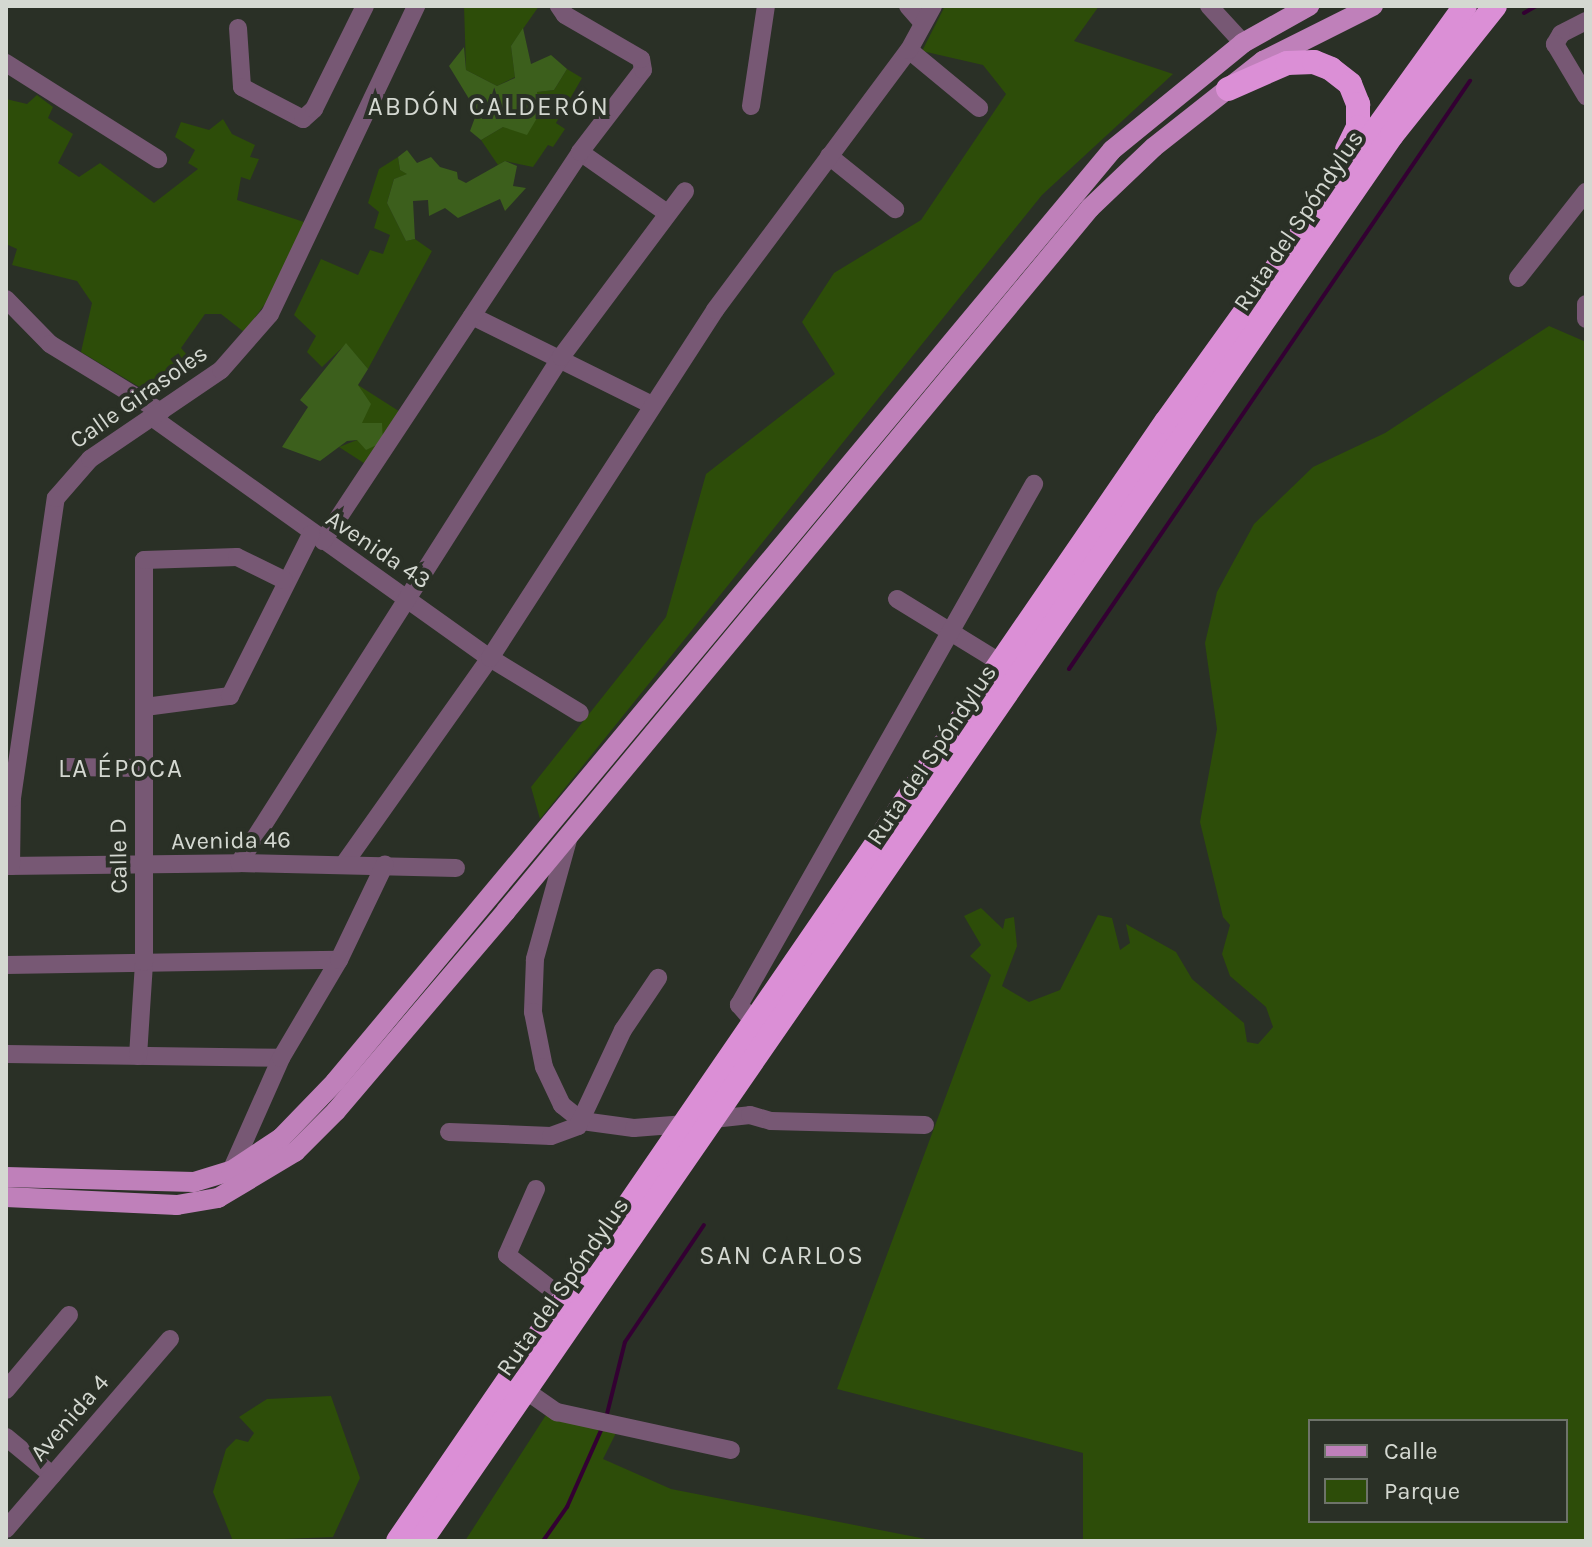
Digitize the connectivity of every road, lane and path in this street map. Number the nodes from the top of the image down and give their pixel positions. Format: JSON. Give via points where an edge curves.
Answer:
{"nodes":[{"id":1,"x":365,"y":6,"type":"edge"},
{"id":2,"x":416,"y":6,"type":"edge"},
{"id":3,"x":559,"y":6,"type":"edge"},
{"id":4,"x":766,"y":6,"type":"edge"},
{"id":5,"x":908,"y":6,"type":"edge"},
{"id":6,"x":933,"y":6,"type":"edge"},
{"id":7,"x":1209,"y":6,"type":"edge"},
{"id":8,"x":1309,"y":6,"type":"edge"},
{"id":9,"x":1373,"y":6,"type":"edge"},
{"id":10,"x":1465,"y":6,"type":"edge"},
{"id":11,"x":1495,"y":6,"type":"edge"},
{"id":12,"x":1586,"y":21,"type":"edge"},
{"id":13,"x":923,"y":23,"type":"junction"},
{"id":14,"x":238,"y":28,"type":"dead end"},
{"id":15,"x":1243,"y":43,"type":"junction"},
{"id":16,"x":909,"y":50,"type":"junction"},
{"id":17,"x":6,"y":63,"type":"edge"},
{"id":18,"x":1228,"y":89,"type":"junction"},
{"id":19,"x":1586,"y":96,"type":"edge"},
{"id":20,"x":751,"y":106,"type":"dead end"},
{"id":21,"x":979,"y":108,"type":"dead end"},
{"id":22,"x":580,"y":152,"type":"junction"},
{"id":23,"x":829,"y":156,"type":"junction"},
{"id":24,"x":158,"y":159,"type":"dead end"},
{"id":25,"x":685,"y":191,"type":"dead end"},
{"id":26,"x":1586,"y":192,"type":"edge"},
{"id":27,"x":1324,"y":199,"type":"junction"},
{"id":28,"x":895,"y":209,"type":"dead end"},
{"id":29,"x":667,"y":213,"type":"junction"},
{"id":30,"x":1518,"y":278,"type":"dead end"},
{"id":31,"x":6,"y":299,"type":"edge"},
{"id":32,"x":1586,"y":304,"type":"edge"},
{"id":33,"x":472,"y":316,"type":"junction"},
{"id":34,"x":1586,"y":319,"type":"edge"},
{"id":35,"x":561,"y":357,"type":"junction"},
{"id":36,"x":652,"y":405,"type":"junction"},
{"id":37,"x":157,"y":415,"type":"junction"},
{"id":38,"x":1034,"y":484,"type":"dead end"},
{"id":39,"x":317,"y":538,"type":"junction"},
{"id":40,"x":284,"y":580,"type":"junction"},
{"id":41,"x":409,"y":599,"type":"junction"},
{"id":42,"x":897,"y":599,"type":"dead end"},
{"id":43,"x":950,"y":632,"type":"junction"},
{"id":44,"x":490,"y":658,"type":"junction"},
{"id":45,"x":1001,"y":663,"type":"junction"},
{"id":46,"x":145,"y":707,"type":"junction"},
{"id":47,"x":580,"y":713,"type":"dead end"},
{"id":48,"x":66,"y":767,"type":"dead end"},
{"id":49,"x":143,"y":768,"type":"junction"},
{"id":50,"x":571,"y":830,"type":"junction"},
{"id":51,"x":239,"y":863,"type":"junction"},
{"id":52,"x":344,"y":864,"type":"junction"},
{"id":53,"x":385,"y":864,"type":"junction"},
{"id":54,"x":8,"y":866,"type":"edge"},
{"id":55,"x":143,"y":866,"type":"junction"},
{"id":56,"x":456,"y":868,"type":"dead end"},
{"id":57,"x":339,"y":960,"type":"junction"},
{"id":58,"x":144,"y":962,"type":"junction"},
{"id":59,"x":6,"y":965,"type":"edge"},
{"id":60,"x":658,"y":978,"type":"dead end"},
{"id":61,"x":754,"y":1022,"type":"junction"},
{"id":62,"x":6,"y":1054,"type":"edge"},
{"id":63,"x":138,"y":1056,"type":"junction"},
{"id":64,"x":281,"y":1058,"type":"junction"},
{"id":65,"x":713,"y":1119,"type":"junction"},
{"id":66,"x":582,"y":1121,"type":"junction"},
{"id":67,"x":686,"y":1124,"type":"junction"},
{"id":68,"x":925,"y":1125,"type":"dead end"},
{"id":69,"x":449,"y":1132,"type":"dead end"},
{"id":70,"x":231,"y":1171,"type":"junction"},
{"id":71,"x":6,"y":1177,"type":"edge"},
{"id":72,"x":536,"y":1189,"type":"dead end"},
{"id":73,"x":6,"y":1197,"type":"edge"},
{"id":74,"x":565,"y":1300,"type":"junction"},
{"id":75,"x":69,"y":1315,"type":"dead end"},
{"id":76,"x":170,"y":1339,"type":"dead end"},
{"id":77,"x":6,"y":1390,"type":"edge"},
{"id":78,"x":525,"y":1390,"type":"junction"},
{"id":79,"x":6,"y":1437,"type":"edge"},
{"id":80,"x":731,"y":1450,"type":"dead end"},
{"id":81,"x":52,"y":1475,"type":"junction"},
{"id":82,"x":6,"y":1529,"type":"edge"},
{"id":83,"x":398,"y":1541,"type":"edge"},
{"id":84,"x":421,"y":1541,"type":"edge"}],
"edges":[{"from":1,"to":14,"type":"street","via":[[314,109],[303,119],[242,87]]},
{"from":2,"to":37,"type":"street","name":"Calle Girasoles","via":[[270,314],[221,370]]},
{"from":3,"to":22,"type":"street","via":[[565,15],[644,64]]},
{"from":4,"to":20,"type":"street"},
{"from":5,"to":13,"type":"street"},
{"from":6,"to":13,"type":"street"},
{"from":7,"to":15,"type":"street"},
{"from":8,"to":15,"type":"main road"},
{"from":9,"to":18,"type":"main road","via":[[1263,61]]},
{"from":10,"to":27,"type":"highway","name":"Ruta del Spóndylus"},
{"from":11,"to":65,"type":"highway","name":"Ruta del Spóndylus","via":[[1392,135]]},
{"from":12,"to":19,"type":"street","via":[[1561,34],[1555,44]]},
{"from":13,"to":16,"type":"street"},
{"from":15,"to":70,"type":"main road","via":[[1112,150],[311,1110],[281,1138]]},
{"from":16,"to":21,"type":"street"},
{"from":16,"to":23,"type":"street"},
{"from":17,"to":24,"type":"street"},
{"from":18,"to":27,"type":"highway","via":[[1300,61],[1324,66],[1350,84],[1358,104],[1358,127]]},
{"from":18,"to":50,"type":"main road","via":[[1154,147],[1090,208]]},
{"from":22,"to":29,"type":"street"},
{"from":22,"to":33,"type":"street"},
{"from":23,"to":28,"type":"street"},
{"from":23,"to":36,"type":"street"},
{"from":25,"to":29,"type":"street"},
{"from":26,"to":30,"type":"street"},
{"from":27,"to":45,"type":"highway","name":"Ruta del Spóndylus"},
{"from":29,"to":35,"type":"street"},
{"from":31,"to":37,"type":"street","name":"Avenida 43","via":[[50,344]]},
{"from":32,"to":34,"type":"street"},
{"from":33,"to":35,"type":"street"},
{"from":33,"to":39,"type":"street"},
{"from":35,"to":36,"type":"street"},
{"from":35,"to":41,"type":"street"},
{"from":36,"to":44,"type":"street"},
{"from":37,"to":39,"type":"street","name":"Avenida 43"},
{"from":37,"to":54,"type":"street","name":"Calle Girasoles","via":[[90,459],[56,498],[12,798]]},
{"from":38,"to":43,"type":"street"},
{"from":39,"to":40,"type":"street"},
{"from":39,"to":41,"type":"street","name":"Avenida 43"},
{"from":40,"to":46,"type":"street","via":[[230,696]]},
{"from":40,"to":46,"type":"street","name":"Calle D","via":[[237,557],[144,560]]},
{"from":41,"to":44,"type":"street","name":"Avenida 43"},
{"from":41,"to":51,"type":"street"},
{"from":42,"to":43,"type":"street"},
{"from":43,"to":45,"type":"street"},
{"from":43,"to":61,"type":"street","via":[[739,1005]]},
{"from":44,"to":47,"type":"street","name":"Avenida 43"},
{"from":44,"to":52,"type":"street"},
{"from":45,"to":61,"type":"highway","name":"Ruta del Spóndylus"},
{"from":46,"to":49,"type":"street","name":"Calle D"},
{"from":48,"to":49,"type":"street"},
{"from":49,"to":55,"type":"street","name":"Calle D"},
{"from":50,"to":66,"type":"street","via":[[535,959],[533,1012],[551,1082],[562,1105]]},
{"from":50,"to":73,"type":"main road","via":[[336,1111],[268,1172],[218,1198],[157,1208]]},
{"from":51,"to":52,"type":"street","name":"Avenida 46"},
{"from":51,"to":55,"type":"street","name":"Avenida 46"},
{"from":52,"to":53,"type":"street","name":"Avenida 46"},
{"from":53,"to":56,"type":"street","name":"Avenida 46"},
{"from":53,"to":57,"type":"street"},
{"from":54,"to":55,"type":"street","name":"Avenida 46"},
{"from":55,"to":58,"type":"street","name":"Calle D"},
{"from":57,"to":58,"type":"street"},
{"from":57,"to":64,"type":"street"},
{"from":58,"to":59,"type":"street"},
{"from":58,"to":63,"type":"street","name":"Calle D"},
{"from":60,"to":66,"type":"street","via":[[623,1030]]},
{"from":61,"to":67,"type":"highway","name":"Ruta del Spóndylus"},
{"from":62,"to":63,"type":"street"},
{"from":63,"to":64,"type":"street"},
{"from":64,"to":70,"type":"street"},
{"from":65,"to":68,"type":"street","via":[[750,1115],[771,1121]]},
{"from":65,"to":78,"type":"highway","name":"Ruta del Spóndylus"},
{"from":66,"to":67,"type":"street","via":[[634,1128]]},
{"from":66,"to":69,"type":"street","via":[[567,1134],[551,1136]]},
{"from":67,"to":74,"type":"highway","name":"Ruta del Spóndylus"},
{"from":70,"to":71,"type":"main road","via":[[171,1183]]},
{"from":72,"to":74,"type":"street","via":[[507,1255]]},
{"from":74,"to":83,"type":"highway","name":"Ruta del Spóndylus"},
{"from":75,"to":77,"type":"street"},
{"from":76,"to":81,"type":"street","name":"Avenida 4"},
{"from":78,"to":80,"type":"street","via":[[557,1412]]},
{"from":78,"to":84,"type":"highway","name":"Ruta del Spóndylus"},
{"from":79,"to":81,"type":"street"},
{"from":81,"to":82,"type":"street","name":"Avenida 4"}]}
